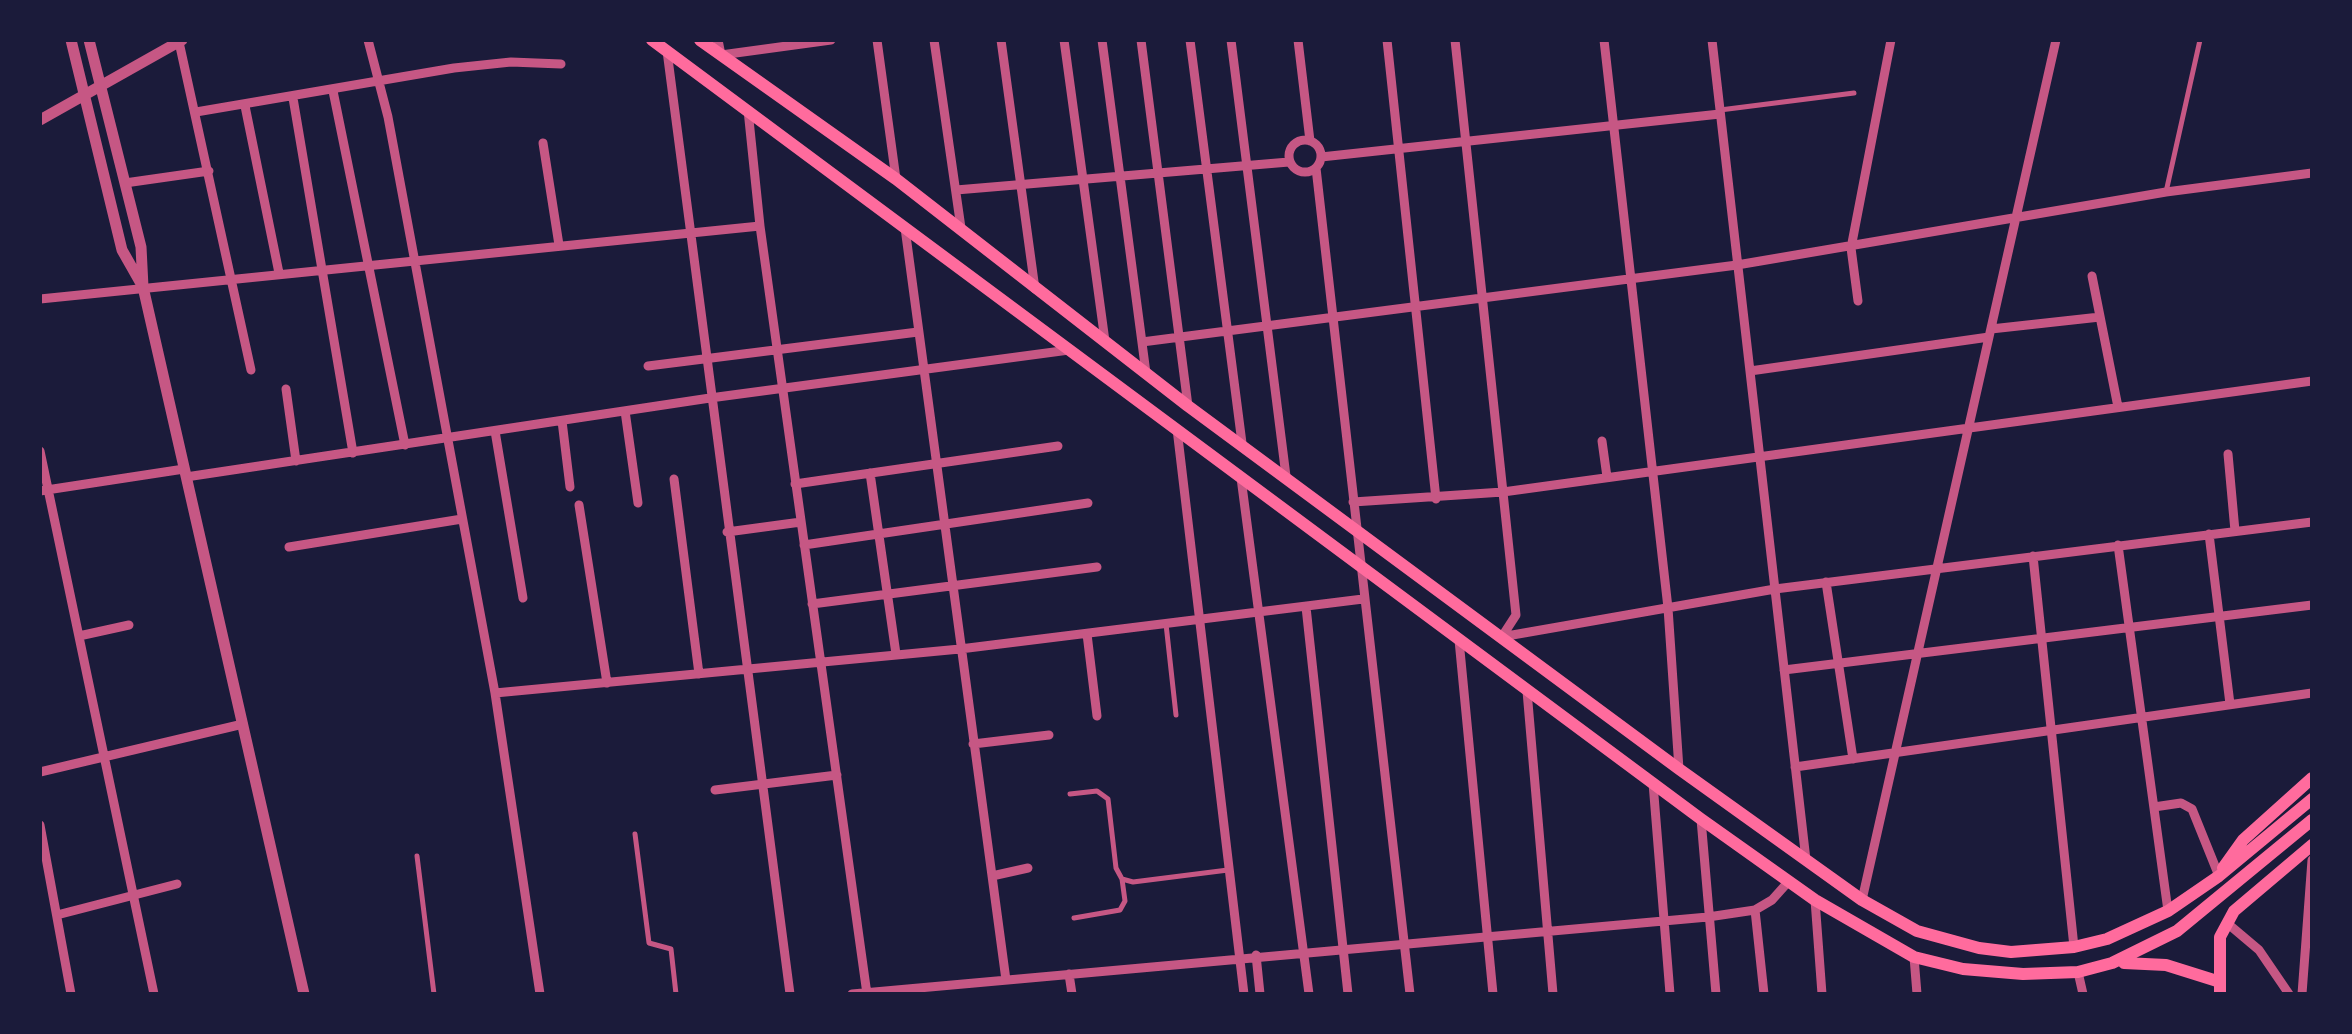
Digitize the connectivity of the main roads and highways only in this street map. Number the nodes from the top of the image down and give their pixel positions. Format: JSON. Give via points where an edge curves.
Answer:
{"nodes":[{"id":1,"x":652,"y":40,"type":"edge"},
{"id":2,"x":700,"y":40,"type":"edge"},
{"id":3,"x":2312,"y":778,"type":"edge"},
{"id":4,"x":2312,"y":798,"type":"edge"},
{"id":5,"x":2312,"y":820,"type":"edge"},
{"id":6,"x":2312,"y":844,"type":"edge"},
{"id":7,"x":2219,"y":876,"type":"junction"},
{"id":8,"x":2112,"y":963,"type":"junction"},
{"id":9,"x":2219,"y":988,"type":"edge"}],
"edges":[{"from":1,"to":8,"type":"main road","via":[[1814,900],[1914,957],[1992,972],[2078,972]]},
{"from":2,"to":7,"type":"main road","via":[[896,178],[1188,406],[1679,770],[1888,917],[1948,942],[2011,952],[2074,947],[2139,926]]},
{"from":3,"to":7,"type":"main road","via":[[2243,840]]},
{"from":4,"to":7,"type":"main road"},
{"from":5,"to":8,"type":"main road","via":[[2176,931]]},
{"from":6,"to":9,"type":"main road","via":[[2226,923]]},
{"from":8,"to":9,"type":"main road","via":[[2166,964]]}]}
